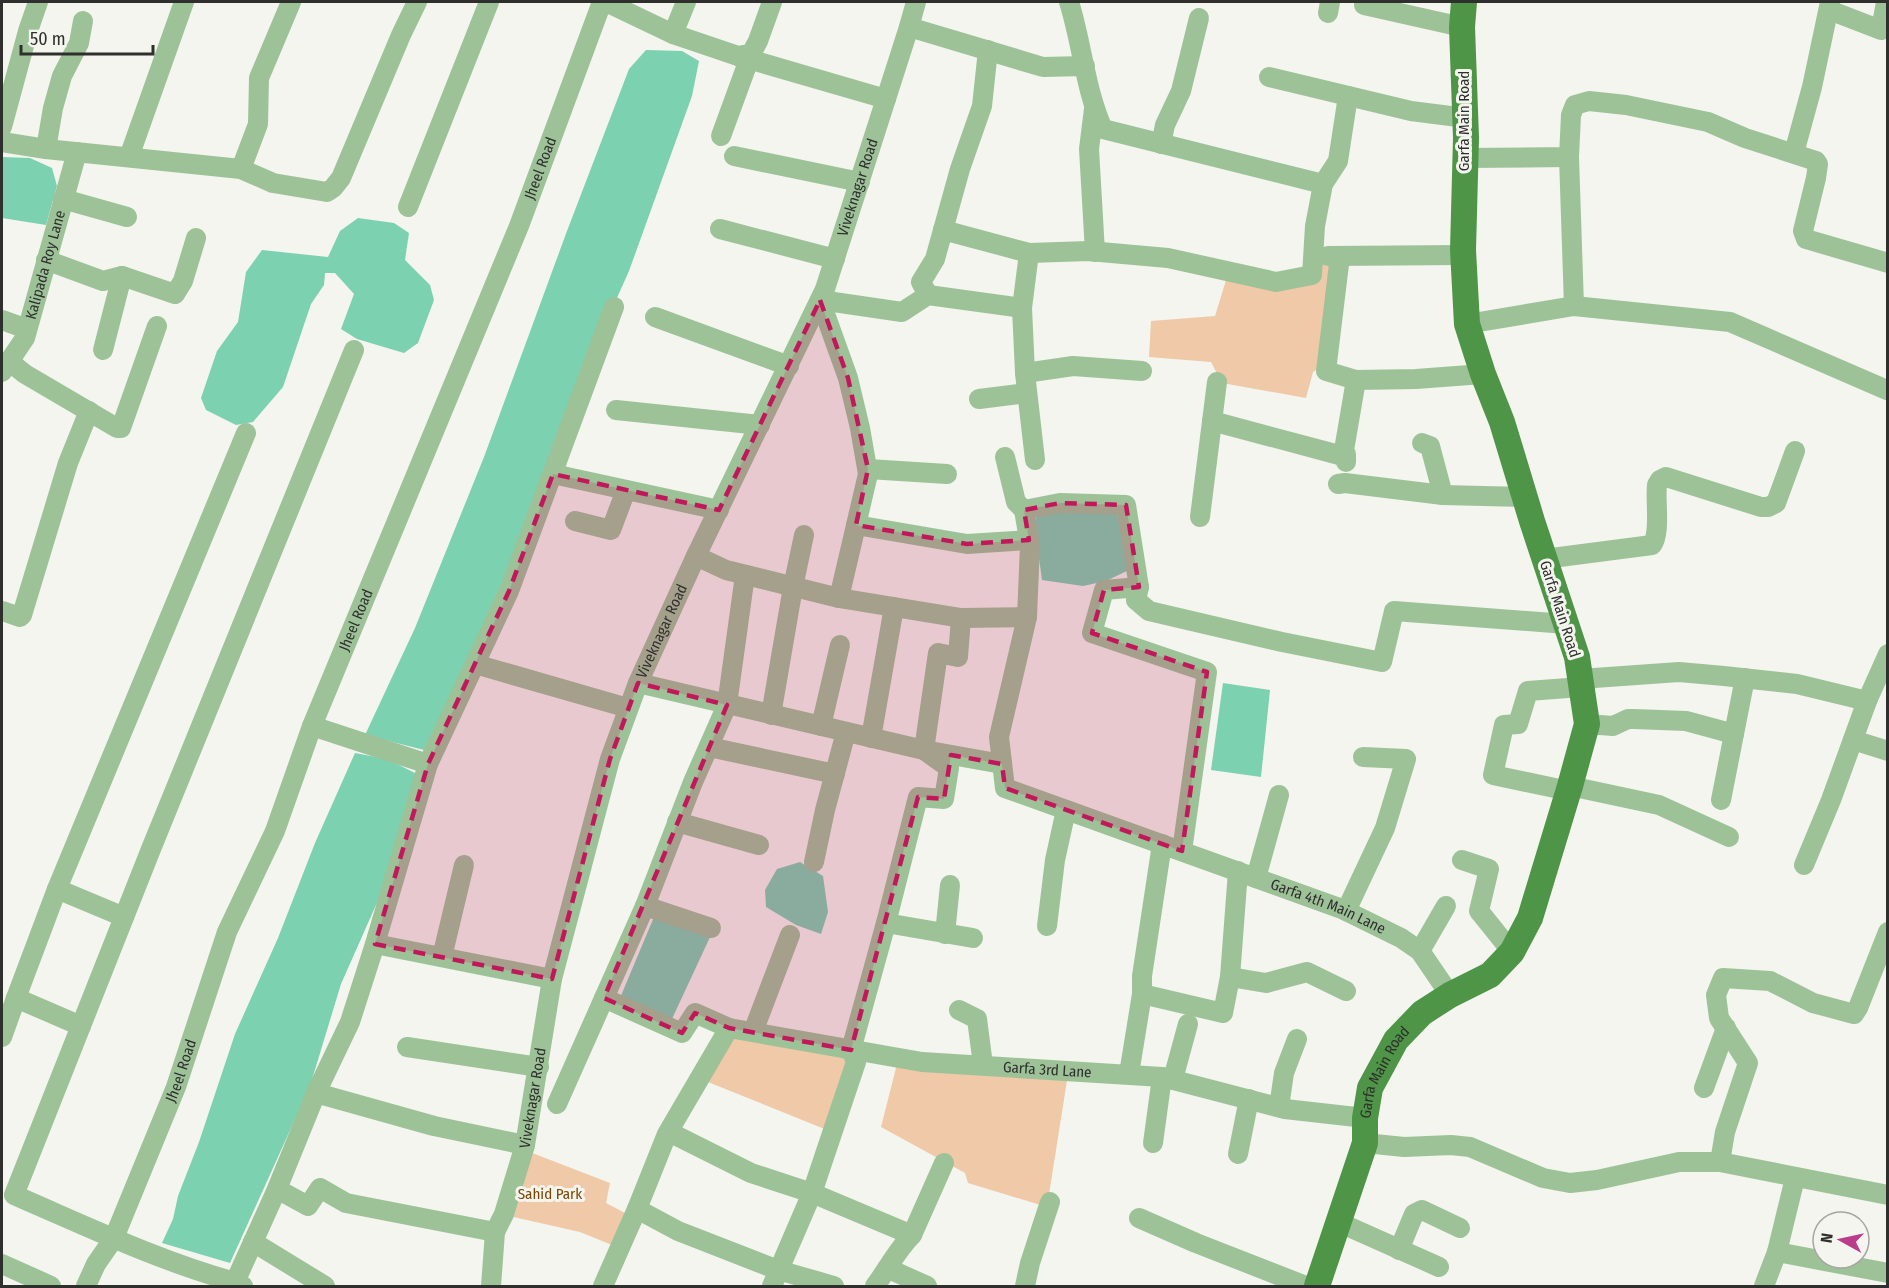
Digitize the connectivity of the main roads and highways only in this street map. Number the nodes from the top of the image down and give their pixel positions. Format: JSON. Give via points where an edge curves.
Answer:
{"nodes":[{"id":1,"x":1464,"y":2,"type":"edge"},
{"id":2,"x":1317,"y":1287,"type":"edge"}],
"edges":[{"from":1,"to":2,"type":"main road","name":"Garfa Main Road","via":[[1463,255],[1467,324],[1577,657],[1587,724],[1530,918],[1512,952],[1490,975],[1422,1013],[1396,1040],[1370,1088],[1365,1130]]}]}
